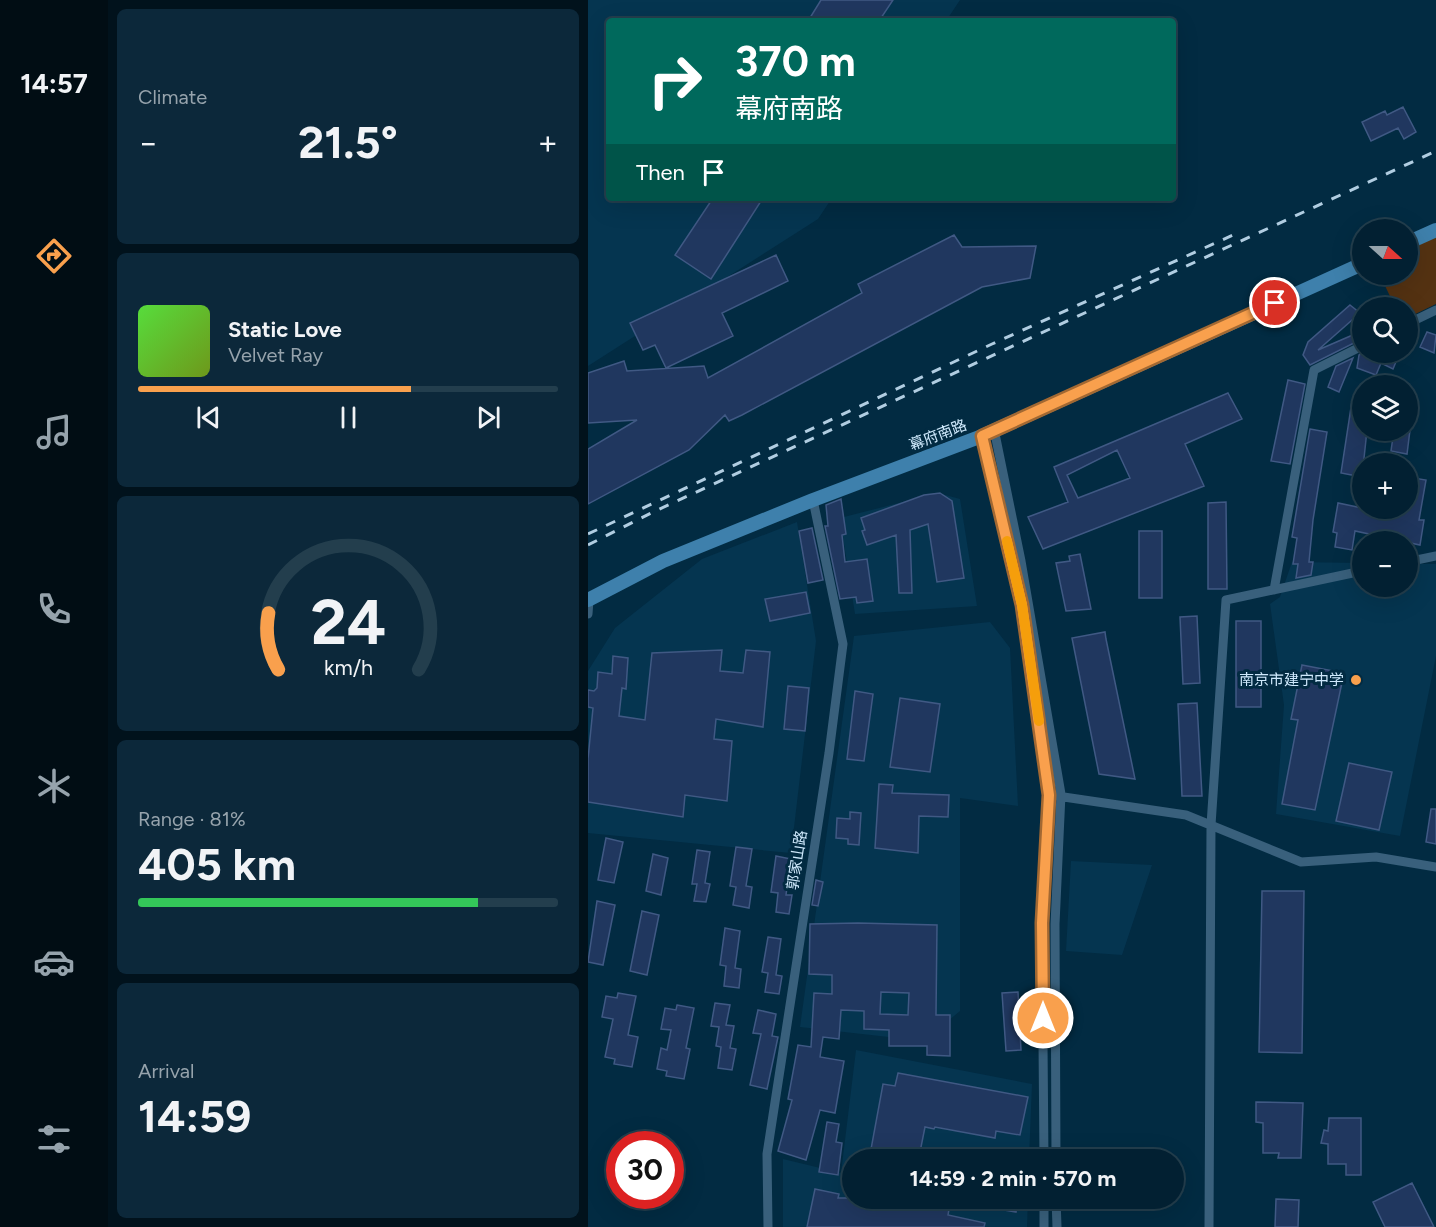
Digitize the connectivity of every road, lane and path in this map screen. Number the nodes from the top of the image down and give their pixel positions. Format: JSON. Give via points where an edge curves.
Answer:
{"nodes":[{"id":1,"x":1436,"y":230,"type":"edge"},
{"id":2,"x":1418,"y":238,"type":"edge"},
{"id":3,"x":1352,"y":269,"type":"edge"},
{"id":4,"x":1436,"y":310,"type":"edge"},
{"id":5,"x":1418,"y":319,"type":"edge"},
{"id":6,"x":1352,"y":351,"type":"edge"},
{"id":7,"x":988,"y":433,"type":"junction"},
{"id":8,"x":813,"y":500,"type":"junction"},
{"id":9,"x":1436,"y":556,"type":"edge"},
{"id":10,"x":1418,"y":560,"type":"edge"},
{"id":11,"x":1352,"y":573,"type":"edge"},
{"id":12,"x":1274,"y":590,"type":"junction"},
{"id":13,"x":589,"y":600,"type":"edge"},
{"id":14,"x":588,"y":614,"type":"edge"},
{"id":15,"x":1049,"y":795,"type":"junction"},
{"id":16,"x":1211,"y":825,"type":"junction"},
{"id":17,"x":1436,"y":867,"type":"edge"},
{"id":18,"x":1044,"y":1149,"type":"edge"},
{"id":19,"x":1056,"y":1149,"type":"edge"},
{"id":20,"x":1044,"y":1209,"type":"edge"},
{"id":21,"x":1056,"y":1209,"type":"edge"},
{"id":22,"x":768,"y":1227,"type":"edge"},
{"id":23,"x":1044,"y":1227,"type":"edge"},
{"id":24,"x":1057,"y":1227,"type":"edge"},
{"id":25,"x":1209,"y":1227,"type":"edge"}],
"edges":[{"from":1,"to":2,"type":"street"},
{"from":3,"to":7,"type":"street","name":"幕府南路"},
{"from":4,"to":5,"type":"street"},
{"from":6,"to":12,"type":"street","via":[[1314,370]]},
{"from":7,"to":8,"type":"street","name":"幕府南路"},
{"from":7,"to":15,"type":"street","via":[[1022,605]]},
{"from":7,"to":19,"type":"street","via":[[1022,561],[1061,794],[1055,924]]},
{"from":8,"to":13,"type":"street","name":"幕府南路","via":[[663,561]]},
{"from":8,"to":22,"type":"street","name":"郭家山路","via":[[843,644],[767,1154]]},
{"from":9,"to":10,"type":"street"},
{"from":11,"to":12,"type":"street"},
{"from":12,"to":16,"type":"street","via":[[1226,600]]},
{"from":13,"to":14,"type":"street"},
{"from":15,"to":16,"type":"street","via":[[1186,815]]},
{"from":15,"to":18,"type":"street","via":[[1042,923]]},
{"from":16,"to":17,"type":"street","via":[[1301,862],[1376,857]]},
{"from":16,"to":25,"type":"street"},
{"from":20,"to":23,"type":"street"},
{"from":21,"to":24,"type":"street"}]}
